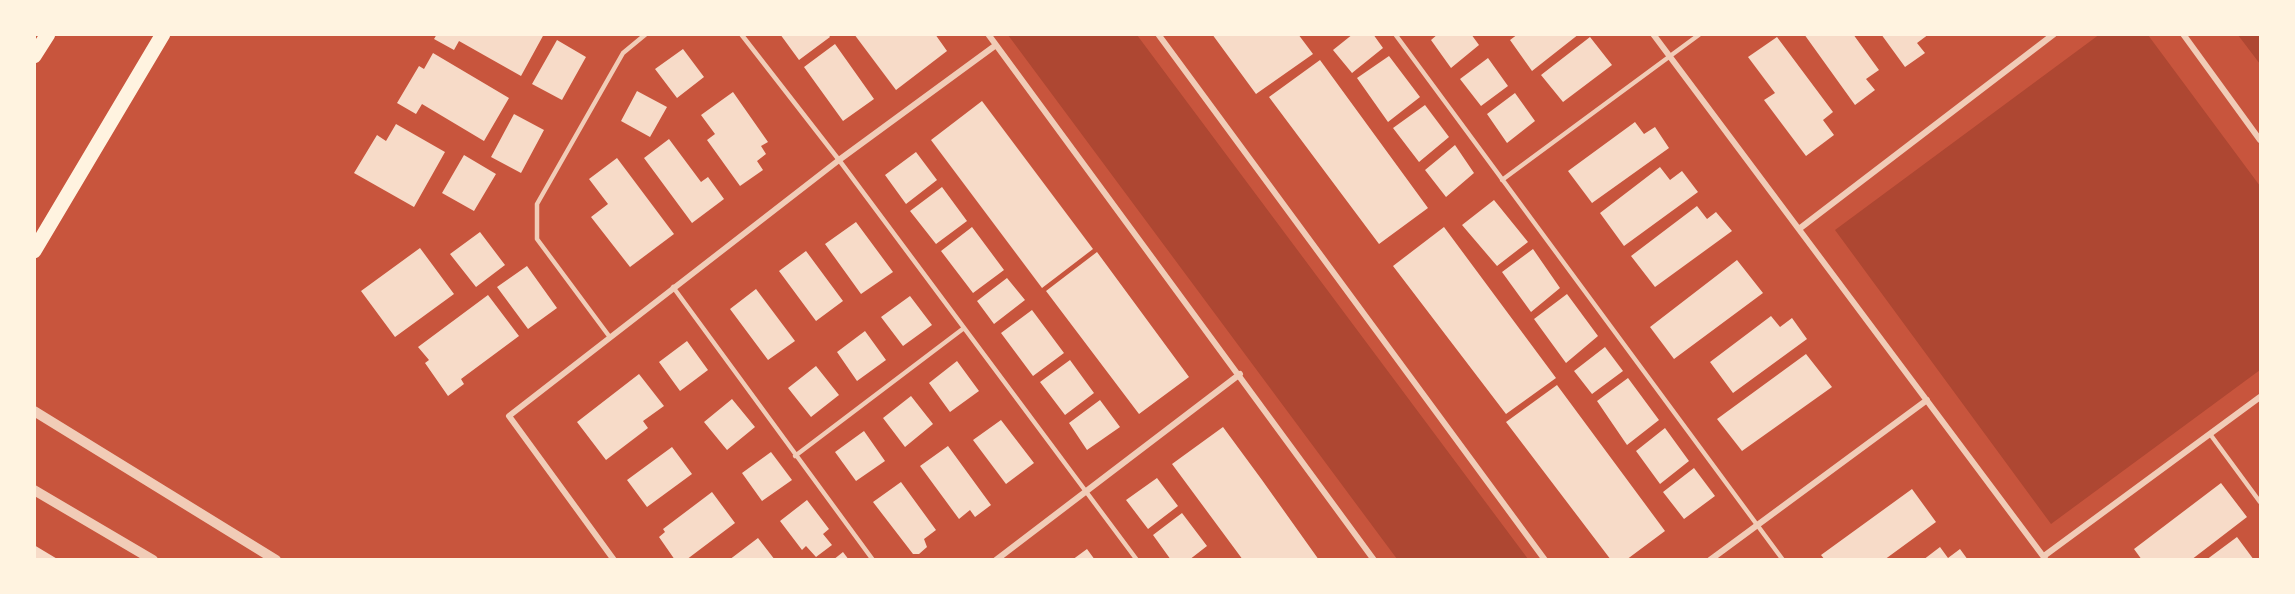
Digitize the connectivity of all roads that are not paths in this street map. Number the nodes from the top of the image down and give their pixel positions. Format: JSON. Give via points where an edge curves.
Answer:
{"nodes":[{"id":1,"x":48,"y":34,"type":"edge"},
{"id":2,"x":163,"y":34,"type":"edge"},
{"id":3,"x":646,"y":34,"type":"edge"},
{"id":4,"x":741,"y":34,"type":"edge"},
{"id":5,"x":988,"y":34,"type":"edge"},
{"id":6,"x":1158,"y":34,"type":"edge"},
{"id":7,"x":1395,"y":34,"type":"edge"},
{"id":8,"x":1653,"y":34,"type":"edge"},
{"id":9,"x":1700,"y":34,"type":"edge"},
{"id":10,"x":2054,"y":34,"type":"edge"},
{"id":11,"x":2183,"y":34,"type":"edge"},
{"id":12,"x":996,"y":45,"type":"junction"},
{"id":13,"x":34,"y":56,"type":"edge"},
{"id":14,"x":1670,"y":57,"type":"junction"},
{"id":15,"x":2260,"y":140,"type":"edge"},
{"id":16,"x":839,"y":160,"type":"junction"},
{"id":17,"x":1502,"y":180,"type":"junction"},
{"id":18,"x":1799,"y":229,"type":"junction"},
{"id":19,"x":34,"y":251,"type":"edge"},
{"id":20,"x":673,"y":287,"type":"junction"},
{"id":21,"x":964,"y":328,"type":"junction"},
{"id":22,"x":609,"y":336,"type":"junction"},
{"id":23,"x":1240,"y":374,"type":"junction"},
{"id":24,"x":2260,"y":397,"type":"edge"},
{"id":25,"x":1927,"y":400,"type":"junction"},
{"id":26,"x":34,"y":411,"type":"edge"},
{"id":27,"x":2210,"y":434,"type":"junction"},
{"id":28,"x":795,"y":456,"type":"junction"},
{"id":29,"x":34,"y":490,"type":"edge"},
{"id":30,"x":1087,"y":491,"type":"junction"},
{"id":31,"x":2260,"y":501,"type":"edge"},
{"id":32,"x":1758,"y":525,"type":"junction"},
{"id":33,"x":2045,"y":558,"type":"edge"},
{"id":34,"x":153,"y":560,"type":"edge"},
{"id":35,"x":276,"y":560,"type":"edge"},
{"id":36,"x":614,"y":560,"type":"edge"},
{"id":37,"x":873,"y":560,"type":"edge"},
{"id":38,"x":996,"y":560,"type":"edge"},
{"id":39,"x":1137,"y":560,"type":"edge"},
{"id":40,"x":1374,"y":560,"type":"edge"},
{"id":41,"x":1545,"y":560,"type":"edge"},
{"id":42,"x":1710,"y":560,"type":"edge"},
{"id":43,"x":1783,"y":560,"type":"edge"}],
"edges":[{"from":1,"to":13,"type":"main road"},
{"from":2,"to":19,"type":"main road"},
{"from":3,"to":22,"type":"lane","via":[[623,53],[537,204],[537,239]]},
{"from":4,"to":16,"type":"lane"},
{"from":5,"to":12,"type":"street"},
{"from":6,"to":41,"type":"street"},
{"from":7,"to":17,"type":"lane"},
{"from":8,"to":14,"type":"street"},
{"from":9,"to":14,"type":"lane"},
{"from":10,"to":18,"type":"street"},
{"from":11,"to":15,"type":"street"},
{"from":12,"to":16,"type":"street"},
{"from":12,"to":23,"type":"street"},
{"from":14,"to":17,"type":"lane"},
{"from":14,"to":18,"type":"street"},
{"from":16,"to":20,"type":"street"},
{"from":16,"to":21,"type":"lane"},
{"from":17,"to":32,"type":"lane"},
{"from":18,"to":25,"type":"street"},
{"from":20,"to":22,"type":"street"},
{"from":20,"to":28,"type":"lane"},
{"from":21,"to":28,"type":"lane"},
{"from":21,"to":30,"type":"lane"},
{"from":22,"to":36,"type":"street","via":[[509,416]]},
{"from":23,"to":30,"type":"street"},
{"from":23,"to":40,"type":"street"},
{"from":24,"to":27,"type":"street"},
{"from":25,"to":32,"type":"street"},
{"from":25,"to":33,"type":"street"},
{"from":26,"to":35,"type":"street"},
{"from":27,"to":31,"type":"lane"},
{"from":27,"to":33,"type":"street"},
{"from":28,"to":37,"type":"lane"},
{"from":29,"to":34,"type":"street"},
{"from":30,"to":38,"type":"street"},
{"from":30,"to":39,"type":"lane"},
{"from":32,"to":42,"type":"street"},
{"from":32,"to":43,"type":"lane"}]}
